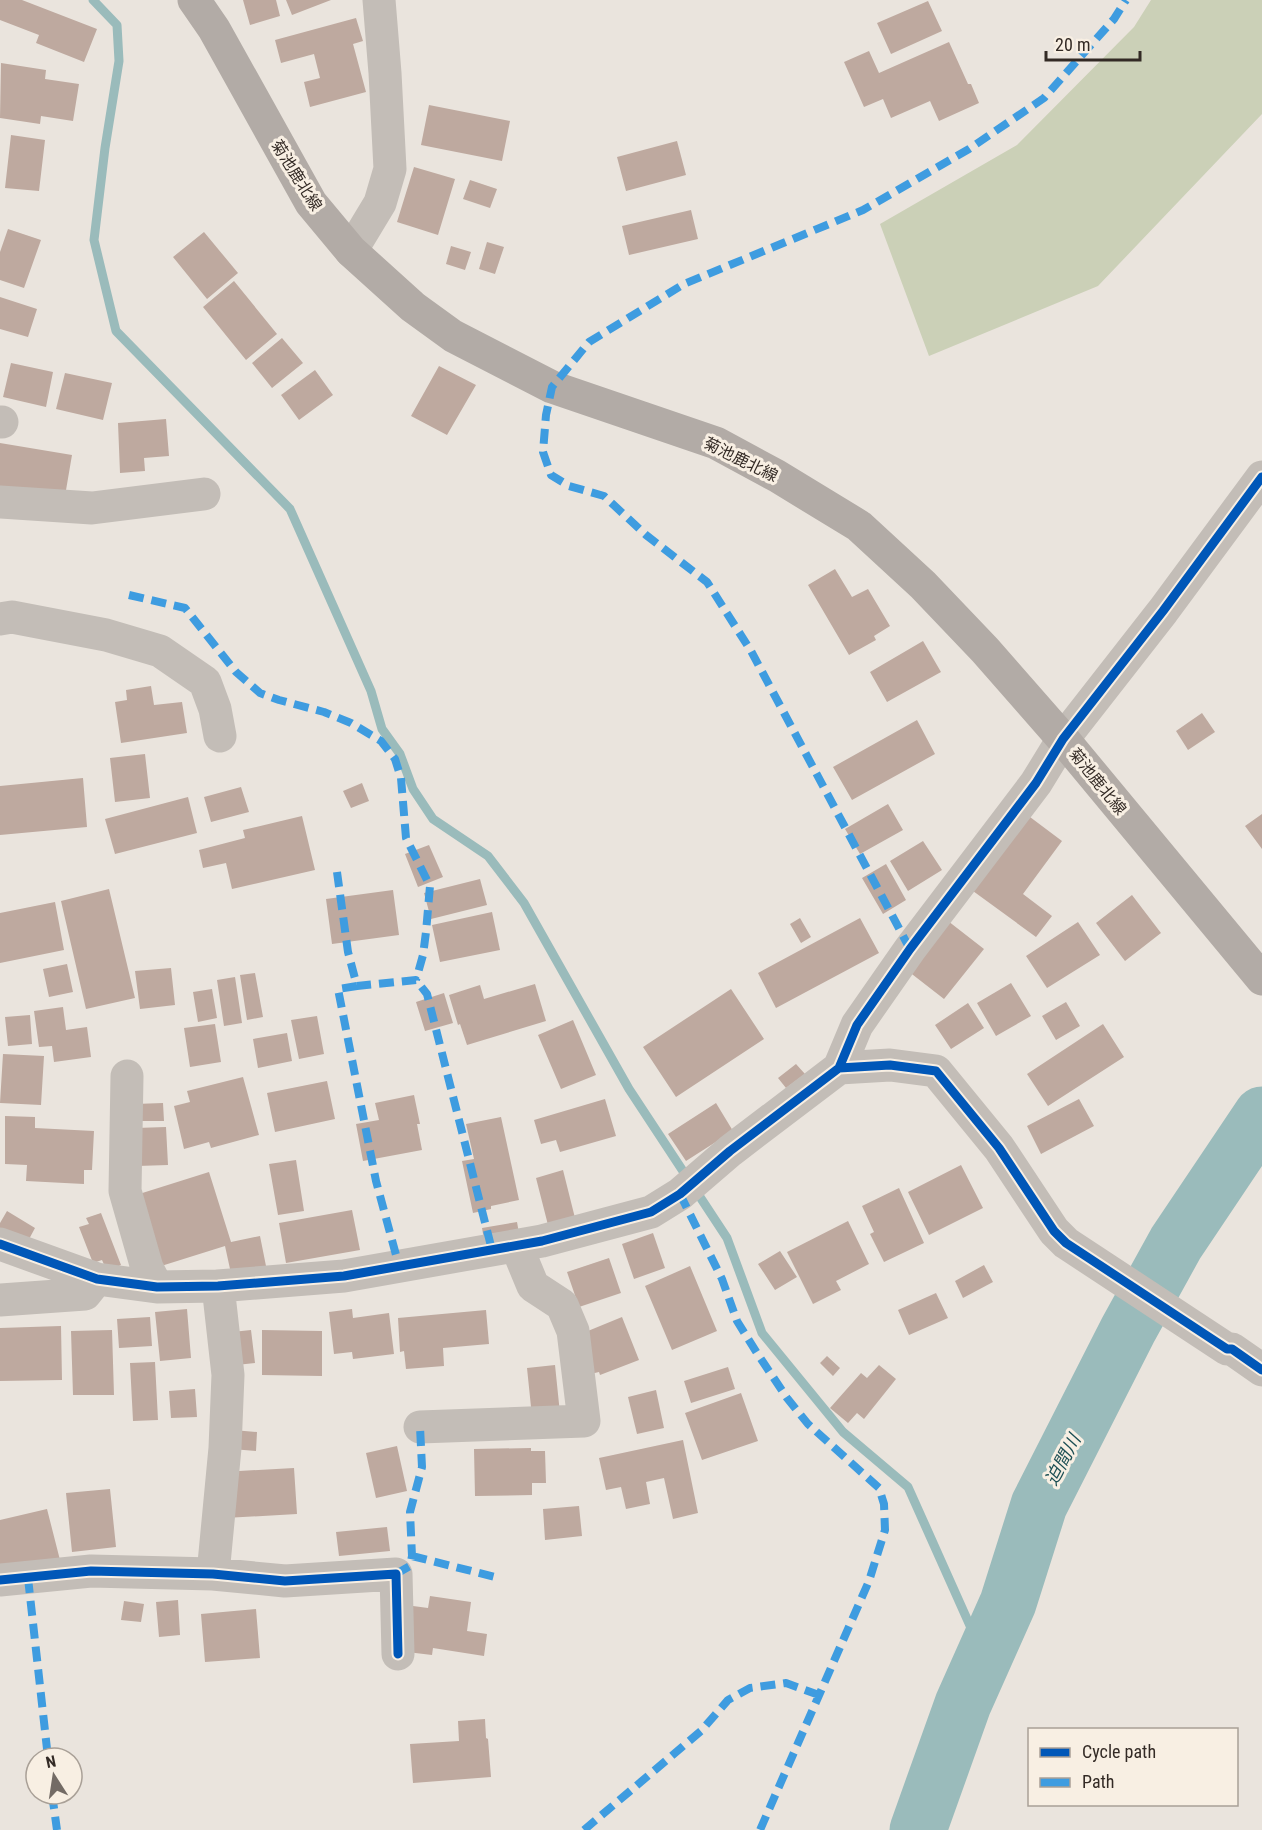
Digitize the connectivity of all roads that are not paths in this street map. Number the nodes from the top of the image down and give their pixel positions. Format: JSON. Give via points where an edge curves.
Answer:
{"nodes":[{"id":1,"x":194,"y":0,"type":"edge"},
{"id":2,"x":379,"y":0,"type":"edge"},
{"id":3,"x":351,"y":251,"type":"junction"},
{"id":4,"x":1262,"y":477,"type":"edge"},
{"id":5,"x":204,"y":494,"type":"dead end"},
{"id":6,"x":0,"y":502,"type":"edge"},
{"id":7,"x":0,"y":619,"type":"edge"},
{"id":8,"x":220,"y":736,"type":"dead end"},
{"id":9,"x":1063,"y":739,"type":"junction"},
{"id":10,"x":1262,"y":979,"type":"edge"},
{"id":11,"x":839,"y":1068,"type":"junction"},
{"id":12,"x":127,"y":1076,"type":"dead end"},
{"id":13,"x":0,"y":1244,"type":"edge"},
{"id":14,"x":520,"y":1245,"type":"junction"},
{"id":15,"x":97,"y":1278,"type":"junction"},
{"id":16,"x":218,"y":1286,"type":"junction"},
{"id":17,"x":157,"y":1287,"type":"junction"},
{"id":18,"x":0,"y":1300,"type":"edge"},
{"id":19,"x":1262,"y":1370,"type":"edge"},
{"id":20,"x":420,"y":1427,"type":"dead end"},
{"id":21,"x":213,"y":1574,"type":"junction"},
{"id":22,"x":0,"y":1580,"type":"edge"},
{"id":23,"x":399,"y":1654,"type":"dead end"}],
"edges":[{"from":1,"to":3,"type":"main road","name":"菊池鹿北線","via":[[311,203]]},
{"from":2,"to":3,"type":"street","via":[[390,169],[380,203]]},
{"from":3,"to":9,"type":"main road","name":"菊池鹿北線","via":[[413,307],[453,336],[552,387],[716,443],[859,526],[923,585]]},
{"from":4,"to":9,"type":"street"},
{"from":5,"to":6,"type":"street","via":[[92,508]]},
{"from":7,"to":8,"type":"street","via":[[12,617],[106,635],[160,651],[205,682]]},
{"from":9,"to":10,"type":"main road","name":"菊池鹿北線"},
{"from":9,"to":11,"type":"street","via":[[1036,783],[857,1025]]},
{"from":11,"to":14,"type":"street","via":[[680,1194],[651,1212]]},
{"from":11,"to":19,"type":"street","via":[[890,1065],[936,1071],[999,1148],[1066,1243]]},
{"from":12,"to":17,"type":"street","via":[[125,1191],[147,1268]]},
{"from":13,"to":15,"type":"street"},
{"from":14,"to":16,"type":"street","via":[[344,1275]]},
{"from":14,"to":20,"type":"street","via":[[533,1286],[562,1305],[573,1331],[584,1421]]},
{"from":15,"to":17,"type":"street"},
{"from":15,"to":18,"type":"street","via":[[85,1294]]},
{"from":16,"to":17,"type":"street"},
{"from":16,"to":21,"type":"street","via":[[228,1376]]},
{"from":21,"to":22,"type":"street","via":[[91,1571]]},
{"from":21,"to":23,"type":"street","via":[[285,1581],[396,1574]]}]}
